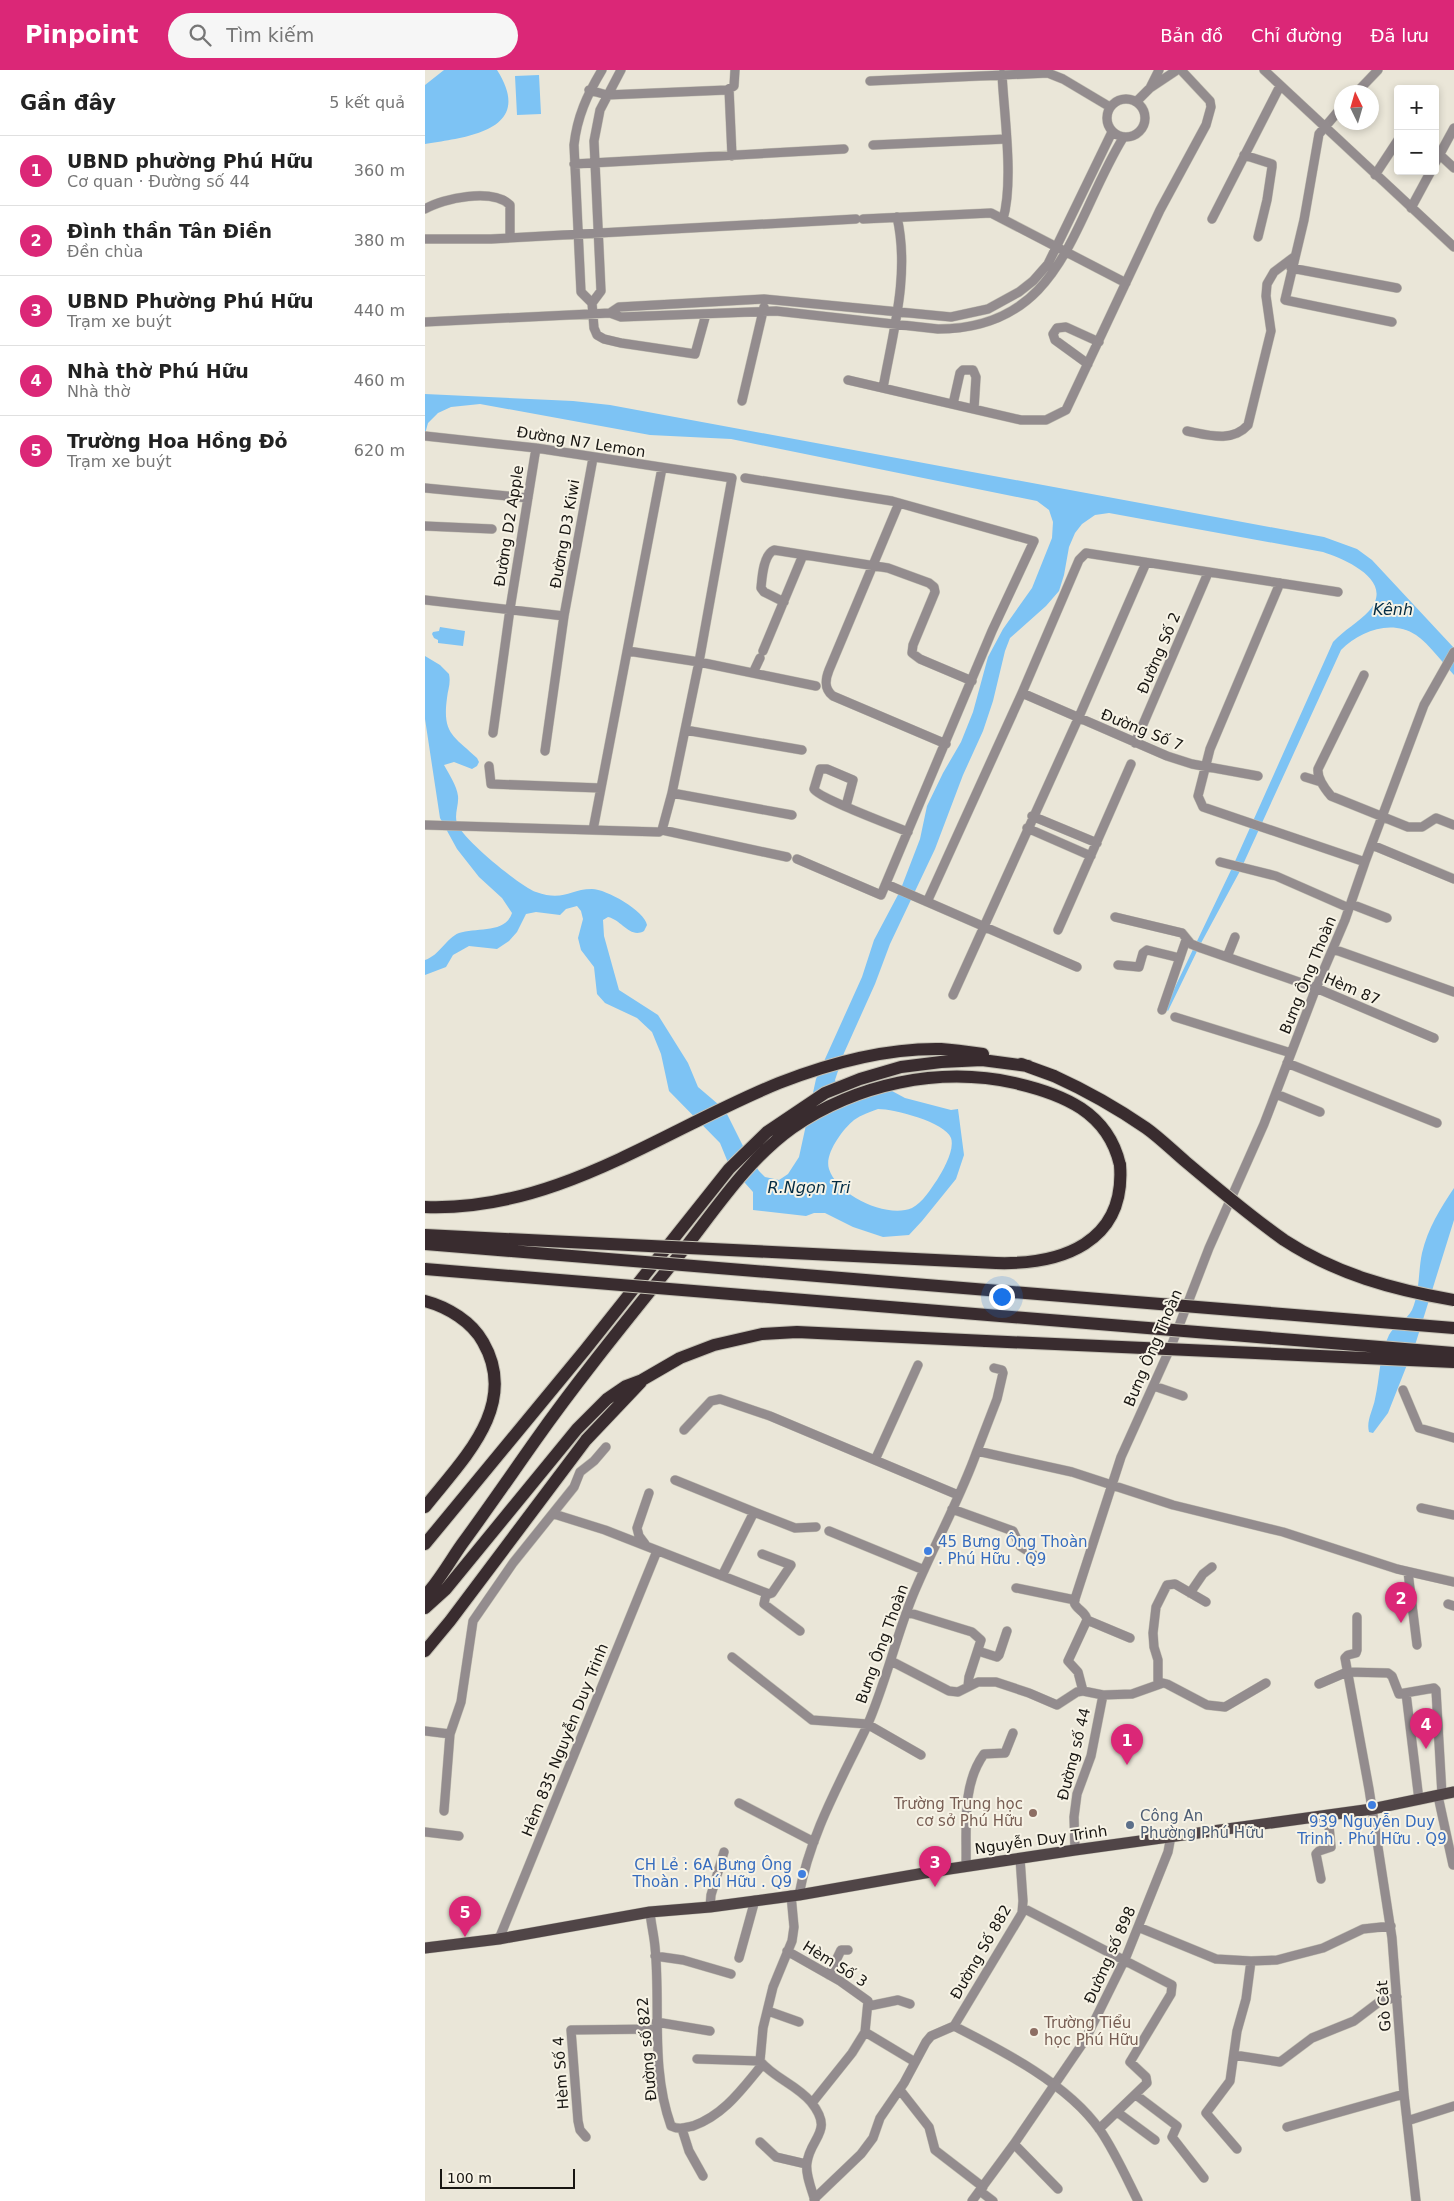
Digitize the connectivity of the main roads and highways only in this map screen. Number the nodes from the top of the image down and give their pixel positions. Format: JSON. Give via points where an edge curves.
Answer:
{"nodes":[{"id":1,"x":1029,"y":1066,"type":"junction"},
{"id":2,"x":425,"y":1207,"type":"edge"},
{"id":3,"x":425,"y":1235,"type":"edge"},
{"id":4,"x":425,"y":1244,"type":"edge"},
{"id":5,"x":425,"y":1269,"type":"edge"},
{"id":6,"x":1454,"y":1300,"type":"edge"},
{"id":7,"x":425,"y":1301,"type":"edge"},
{"id":8,"x":1454,"y":1328,"type":"edge"},
{"id":9,"x":1454,"y":1353,"type":"edge"},
{"id":10,"x":1454,"y":1362,"type":"edge"},
{"id":11,"x":642,"y":1380,"type":"junction"},
{"id":12,"x":425,"y":1507,"type":"edge"},
{"id":13,"x":425,"y":1544,"type":"edge"},
{"id":14,"x":425,"y":1596,"type":"edge"},
{"id":15,"x":425,"y":1608,"type":"edge"},
{"id":16,"x":425,"y":1651,"type":"edge"},
{"id":17,"x":1454,"y":1792,"type":"edge"},
{"id":18,"x":425,"y":1948,"type":"edge"}],
"edges":[{"from":1,"to":2,"type":"highway","via":[[985,1054],[941,1049],[898,1051],[853,1059],[779,1083],[603,1167],[560,1184],[479,1204]]},
{"from":1,"to":6,"type":"highway","bridge":true,"via":[[1089,1092],[1148,1130],[1239,1207],[1309,1254],[1356,1277],[1395,1289]]},
{"from":1,"to":13,"type":"highway","via":[[982,1060],[901,1067],[825,1093],[767,1132],[729,1169]]},
{"from":3,"to":14,"type":"highway","bridge":true,"via":[[995,1263],[1032,1263],[1051,1260],[1090,1241],[1112,1214],[1121,1181],[1116,1149],[1110,1135],[1086,1111],[1051,1093],[1011,1082],[953,1077],[890,1084],[844,1100],[791,1129],[736,1182],[538,1437]]},
{"from":4,"to":8,"type":"highway","bridge":true},
{"from":5,"to":9,"type":"highway","bridge":true},
{"from":7,"to":12,"type":"highway","via":[[469,1324],[490,1353],[496,1373],[493,1407],[471,1449]]},
{"from":10,"to":11,"type":"highway","bridge":true,"via":[[797,1332],[762,1334],[706,1348],[680,1358]]},
{"from":11,"to":15,"type":"highway","via":[[607,1399],[577,1429],[446,1589]]},
{"from":11,"to":16,"type":"highway","via":[[586,1440]]},
{"from":17,"to":18,"type":"main road","name":"Nguyễn Duy Trinh","via":[[1372,1809],[966,1866],[795,1895],[650,1912],[499,1939]]}]}
